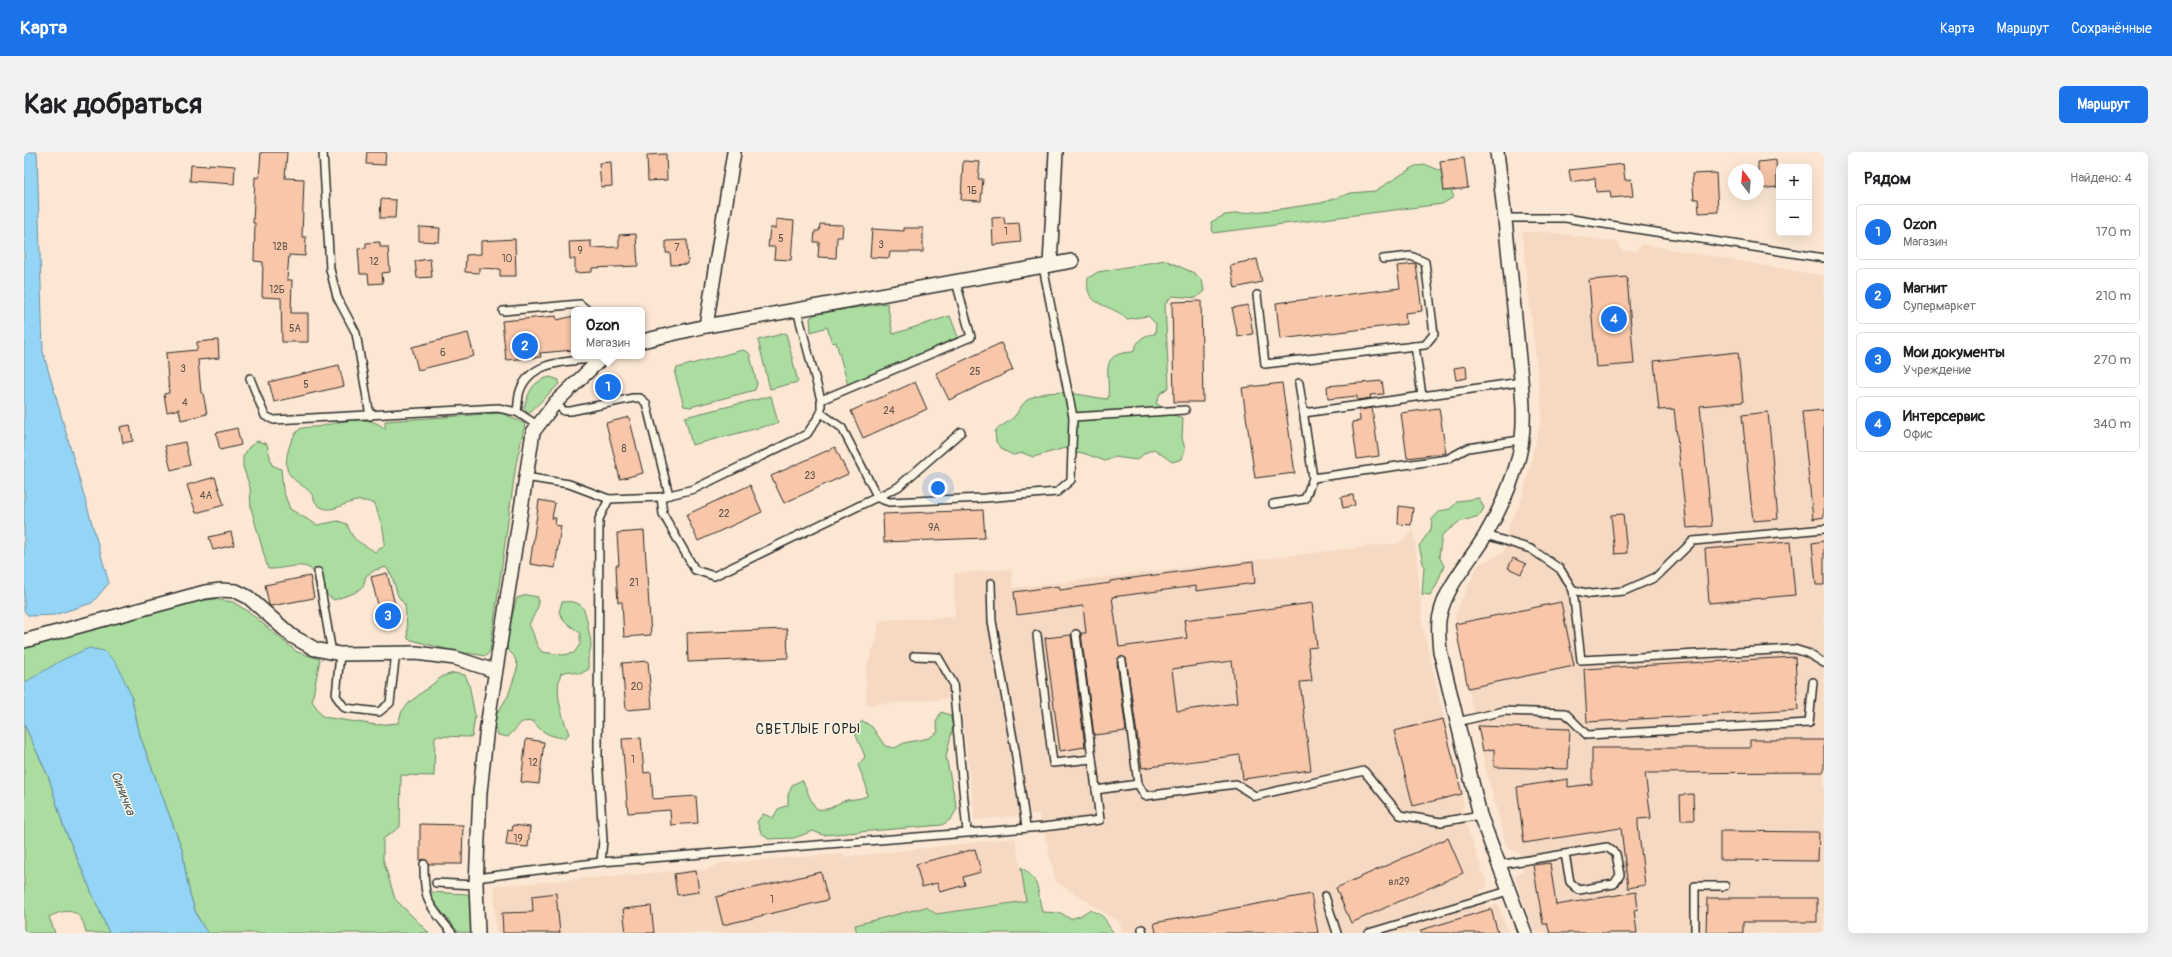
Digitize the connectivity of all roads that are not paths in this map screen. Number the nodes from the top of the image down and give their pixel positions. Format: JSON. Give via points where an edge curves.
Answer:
{"nodes":[{"id":1,"x":323,"y":152,"type":"edge"},
{"id":2,"x":734,"y":152,"type":"edge"},
{"id":3,"x":1056,"y":152,"type":"edge"},
{"id":4,"x":1497,"y":152,"type":"edge"},
{"id":5,"x":1505,"y":218,"type":"junction"},
{"id":6,"x":1824,"y":258,"type":"edge"},
{"id":7,"x":1384,"y":259,"type":"dead end"},
{"id":8,"x":1072,"y":261,"type":"dead end"},
{"id":9,"x":1047,"y":266,"type":"junction"},
{"id":10,"x":956,"y":282,"type":"junction"},
{"id":11,"x":1257,"y":295,"type":"dead end"},
{"id":12,"x":584,"y":307,"type":"edge"},
{"id":13,"x":797,"y":310,"type":"junction"},
{"id":14,"x":503,"y":311,"type":"dead end"},
{"id":15,"x":706,"y":326,"type":"junction"},
{"id":16,"x":645,"y":340,"type":"edge"},
{"id":17,"x":1415,"y":346,"type":"junction"},
{"id":18,"x":588,"y":359,"type":"edge"},
{"id":19,"x":600,"y":359,"type":"edge"},
{"id":20,"x":250,"y":378,"type":"dead end"},
{"id":21,"x":1521,"y":382,"type":"junction"},
{"id":22,"x":1299,"y":383,"type":"dead end"},
{"id":23,"x":1422,"y":396,"type":"junction"},
{"id":24,"x":821,"y":400,"type":"junction"},
{"id":25,"x":555,"y":403,"type":"junction"},
{"id":26,"x":1185,"y":410,"type":"dead end"},
{"id":27,"x":517,"y":412,"type":"junction"},
{"id":28,"x":821,"y":413,"type":"junction"},
{"id":29,"x":1304,"y":413,"type":"junction"},
{"id":30,"x":370,"y":416,"type":"junction"},
{"id":31,"x":1073,"y":417,"type":"junction"},
{"id":32,"x":537,"y":425,"type":"junction"},
{"id":33,"x":961,"y":432,"type":"dead end"},
{"id":34,"x":1520,"y":440,"type":"junction"},
{"id":35,"x":525,"y":477,"type":"junction"},
{"id":36,"x":1313,"y":478,"type":"junction"},
{"id":37,"x":669,"y":495,"type":"junction"},
{"id":38,"x":661,"y":497,"type":"junction"},
{"id":39,"x":878,"y":498,"type":"junction"},
{"id":40,"x":608,"y":500,"type":"junction"},
{"id":41,"x":1273,"y":504,"type":"dead end"},
{"id":42,"x":1824,"y":529,"type":"edge"},
{"id":43,"x":1486,"y":535,"type":"junction"},
{"id":44,"x":318,"y":572,"type":"dead end"},
{"id":45,"x":991,"y":583,"type":"dead end"},
{"id":46,"x":1573,"y":590,"type":"junction"},
{"id":47,"x":1076,"y":634,"type":"dead end"},
{"id":48,"x":1037,"y":635,"type":"dead end"},
{"id":49,"x":24,"y":641,"type":"edge"},
{"id":50,"x":396,"y":652,"type":"junction"},
{"id":51,"x":336,"y":654,"type":"junction"},
{"id":52,"x":914,"y":656,"type":"dead end"},
{"id":53,"x":1122,"y":661,"type":"dead end"},
{"id":54,"x":1824,"y":663,"type":"edge"},
{"id":55,"x":495,"y":671,"type":"junction"},
{"id":56,"x":1813,"y":682,"type":"dead end"},
{"id":57,"x":1457,"y":722,"type":"junction"},
{"id":58,"x":1092,"y":759,"type":"junction"},
{"id":59,"x":1138,"y":784,"type":"junction"},
{"id":60,"x":1096,"y":790,"type":"junction"},
{"id":61,"x":1480,"y":815,"type":"junction"},
{"id":62,"x":1026,"y":827,"type":"junction"},
{"id":63,"x":967,"y":832,"type":"junction"},
{"id":64,"x":1565,"y":854,"type":"junction"},
{"id":65,"x":602,"y":862,"type":"junction"},
{"id":66,"x":424,"y":864,"type":"dead end"},
{"id":67,"x":1498,"y":865,"type":"junction"},
{"id":68,"x":476,"y":881,"type":"junction"},
{"id":69,"x":436,"y":883,"type":"dead end"},
{"id":70,"x":1725,"y":886,"type":"dead end"},
{"id":71,"x":1508,"y":891,"type":"junction"},
{"id":72,"x":1325,"y":896,"type":"dead end"},
{"id":73,"x":452,"y":933,"type":"edge"},
{"id":74,"x":478,"y":933,"type":"edge"},
{"id":75,"x":1337,"y":933,"type":"edge"},
{"id":76,"x":1368,"y":933,"type":"edge"},
{"id":77,"x":1525,"y":933,"type":"edge"},
{"id":78,"x":1695,"y":933,"type":"edge"}],
"edges":[{"from":1,"to":30,"type":"lane","via":[[330,269],[337,297],[356,333]]},
{"from":2,"to":15,"type":"street"},
{"from":3,"to":9,"type":"street"},
{"from":4,"to":5,"type":"street"},
{"from":5,"to":6,"type":"lane","via":[[1565,218]]},
{"from":5,"to":21,"type":"street"},
{"from":7,"to":17,"type":"lane","via":[[1411,256],[1425,262],[1434,334],[1425,345]]},
{"from":8,"to":9,"type":"street"},
{"from":9,"to":10,"type":"street"},
{"from":9,"to":31,"type":"lane"},
{"from":10,"to":13,"type":"street"},
{"from":10,"to":24,"type":"lane","via":[[971,337]]},
{"from":11,"to":17,"type":"lane","via":[[1265,364]]},
{"from":12,"to":14,"type":"lane","via":[[580,304]]},
{"from":13,"to":15,"type":"street"},
{"from":13,"to":24,"type":"lane"},
{"from":15,"to":16,"type":"street"},
{"from":17,"to":23,"type":"lane"},
{"from":18,"to":27,"type":"lane","via":[[546,365],[530,373],[520,391]]},
{"from":19,"to":25,"type":"street"},
{"from":20,"to":30,"type":"lane","via":[[265,416],[274,420]]},
{"from":21,"to":23,"type":"lane"},
{"from":21,"to":34,"type":"street"},
{"from":22,"to":29,"type":"lane"},
{"from":23,"to":29,"type":"lane"},
{"from":24,"to":28,"type":"lane"},
{"from":25,"to":32,"type":"street"},
{"from":25,"to":37,"type":"lane","via":[[564,410],[571,411],[640,398],[649,408]]},
{"from":26,"to":31,"type":"lane"},
{"from":27,"to":30,"type":"lane","via":[[498,408]]},
{"from":27,"to":32,"type":"lane"},
{"from":28,"to":37,"type":"lane","via":[[807,434],[694,489]]},
{"from":28,"to":39,"type":"lane","via":[[842,428]]},
{"from":29,"to":36,"type":"lane"},
{"from":31,"to":39,"type":"lane","via":[[1070,480],[1057,492],[896,502]]},
{"from":32,"to":35,"type":"street","via":[[533,432]]},
{"from":33,"to":39,"type":"lane","via":[[898,487]]},
{"from":34,"to":36,"type":"lane","via":[[1468,448],[1447,459]]},
{"from":34,"to":43,"type":"street","via":[[1519,455],[1507,490]]},
{"from":35,"to":40,"type":"lane","via":[[569,484]]},
{"from":35,"to":55,"type":"street"},
{"from":36,"to":41,"type":"lane","via":[[1304,499]]},
{"from":37,"to":38,"type":"lane"},
{"from":38,"to":39,"type":"lane","via":[[663,514],[695,570],[714,576]]},
{"from":38,"to":40,"type":"lane"},
{"from":40,"to":65,"type":"lane","via":[[599,519],[598,758]]},
{"from":42,"to":46,"type":"lane","via":[[1693,541],[1656,577],[1624,591],[1592,594]]},
{"from":43,"to":46,"type":"lane","via":[[1531,549],[1560,569]]},
{"from":43,"to":57,"type":"street","via":[[1453,584],[1440,616],[1440,651]]},
{"from":44,"to":51,"type":"lane"},
{"from":45,"to":62,"type":"lane","via":[[992,621]]},
{"from":46,"to":54,"type":"lane","via":[[1581,660],[1794,649]]},
{"from":47,"to":58,"type":"lane"},
{"from":48,"to":58,"type":"lane","via":[[1054,763]]},
{"from":49,"to":51,"type":"street","via":[[221,590],[236,591],[248,597],[292,636],[315,649]]},
{"from":50,"to":51,"type":"street"},
{"from":50,"to":51,"type":"lane","via":[[390,704],[380,712],[345,708],[336,696]]},
{"from":50,"to":55,"type":"street","via":[[455,658]]},
{"from":52,"to":63,"type":"lane","via":[[938,657],[953,683]]},
{"from":53,"to":59,"type":"lane"},
{"from":55,"to":68,"type":"street","via":[[480,792]]},
{"from":56,"to":57,"type":"lane","via":[[1809,723],[1587,735],[1565,713],[1504,711]]},
{"from":57,"to":61,"type":"street"},
{"from":58,"to":60,"type":"lane"},
{"from":59,"to":60,"type":"lane"},
{"from":59,"to":61,"type":"lane","via":[[1145,796],[1236,784],[1255,796],[1364,771],[1400,815],[1441,822]]},
{"from":60,"to":62,"type":"lane","via":[[1100,820]]},
{"from":61,"to":67,"type":"street"},
{"from":62,"to":63,"type":"lane"},
{"from":63,"to":65,"type":"lane"},
{"from":64,"to":64,"type":"lane","via":[[1607,847],[1616,854],[1620,875],[1614,884],[1579,890],[1570,882]]},
{"from":64,"to":67,"type":"lane"},
{"from":65,"to":68,"type":"lane"},
{"from":66,"to":73,"type":"lane","via":[[424,888],[428,904]]},
{"from":67,"to":71,"type":"street"},
{"from":68,"to":69,"type":"lane"},
{"from":68,"to":74,"type":"street"},
{"from":70,"to":78,"type":"lane","via":[[1695,886]]},
{"from":71,"to":76,"type":"lane"},
{"from":71,"to":77,"type":"street"},
{"from":72,"to":75,"type":"lane"}]}
